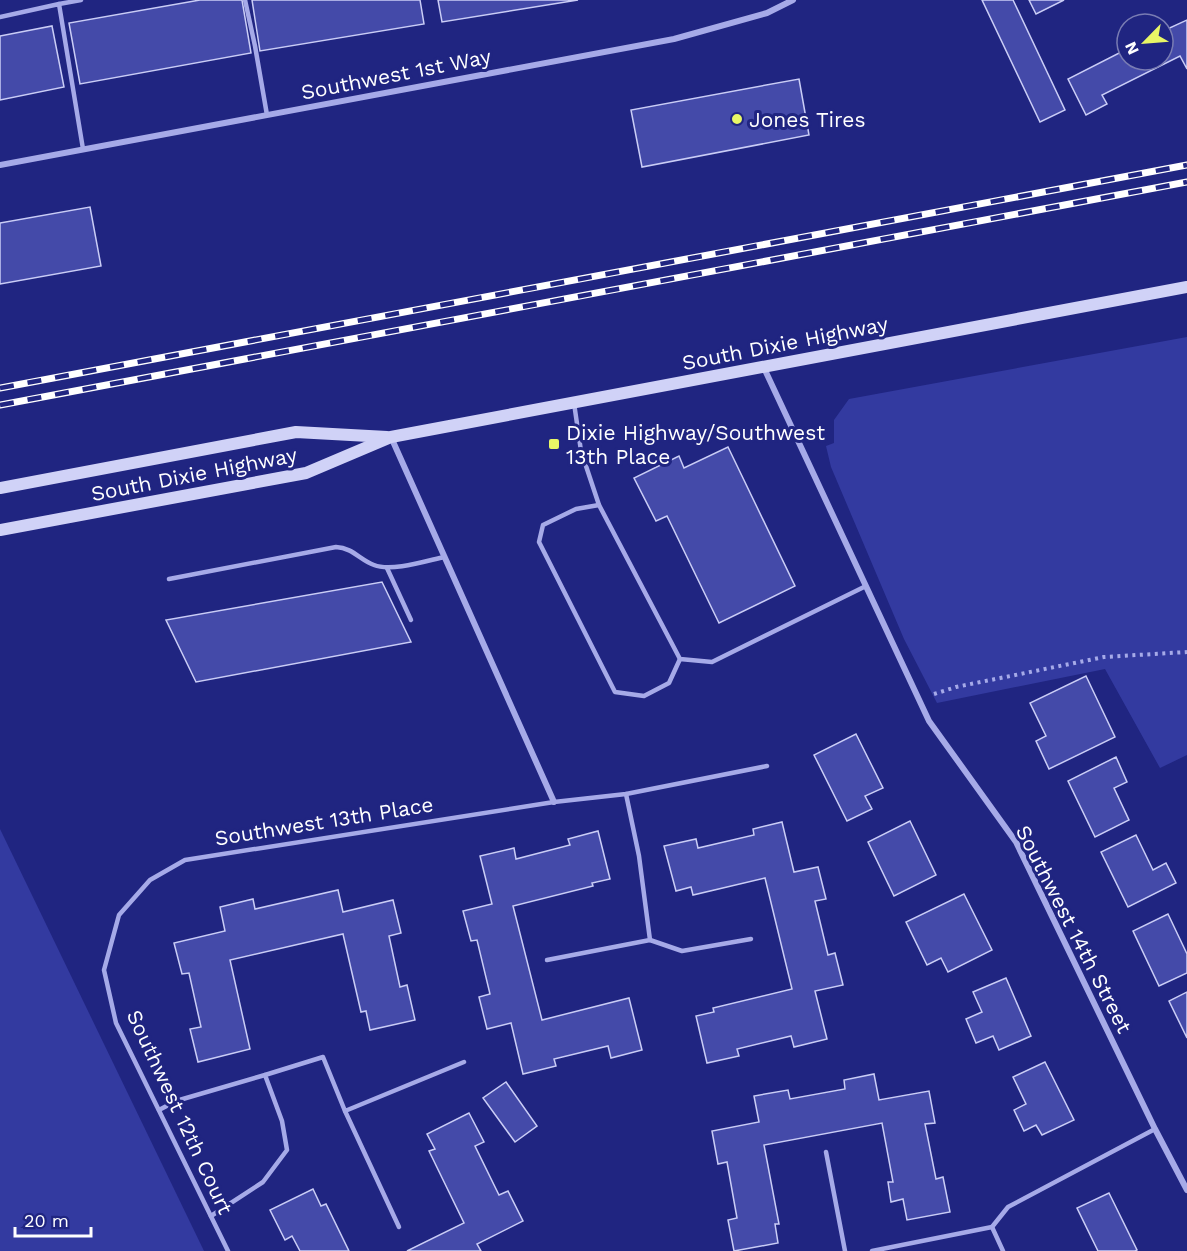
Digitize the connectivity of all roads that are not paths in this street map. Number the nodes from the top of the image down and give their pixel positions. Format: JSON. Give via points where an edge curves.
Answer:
{"nodes":[{"id":1,"x":81,"y":0,"type":"edge"},
{"id":2,"x":244,"y":0,"type":"edge"},
{"id":3,"x":793,"y":0,"type":"edge"},
{"id":4,"x":59,"y":4,"type":"junction"},
{"id":5,"x":0,"y":17,"type":"edge"},
{"id":6,"x":267,"y":115,"type":"junction"},
{"id":7,"x":82,"y":149,"type":"junction"},
{"id":8,"x":0,"y":165,"type":"edge"},
{"id":9,"x":1187,"y":287,"type":"edge"},
{"id":10,"x":764,"y":367,"type":"junction"},
{"id":11,"x":573,"y":403,"type":"junction"},
{"id":12,"x":391,"y":437,"type":"junction"},
{"id":13,"x":0,"y":488,"type":"edge"},
{"id":14,"x":599,"y":505,"type":"junction"},
{"id":15,"x":0,"y":531,"type":"edge"},
{"id":16,"x":444,"y":557,"type":"junction"},
{"id":17,"x":387,"y":568,"type":"junction"},
{"id":18,"x":169,"y":579,"type":"dead end"},
{"id":19,"x":866,"y":586,"type":"junction"},
{"id":20,"x":411,"y":620,"type":"dead end"},
{"id":21,"x":680,"y":659,"type":"junction"},
{"id":22,"x":767,"y":766,"type":"dead end"},
{"id":23,"x":626,"y":794,"type":"junction"},
{"id":24,"x":554,"y":802,"type":"junction"},
{"id":25,"x":119,"y":915,"type":"joint"},
{"id":26,"x":751,"y":939,"type":"dead end"},
{"id":27,"x":650,"y":940,"type":"junction"},
{"id":28,"x":548,"y":960,"type":"dead end"},
{"id":29,"x":464,"y":1062,"type":"dead end"},
{"id":30,"x":265,"y":1075,"type":"junction"},
{"id":31,"x":159,"y":1110,"type":"junction"},
{"id":32,"x":345,"y":1111,"type":"junction"},
{"id":33,"x":1155,"y":1129,"type":"junction"},
{"id":34,"x":826,"y":1152,"type":"dead end"},
{"id":35,"x":1187,"y":1190,"type":"edge"},
{"id":36,"x":211,"y":1216,"type":"junction"},
{"id":37,"x":399,"y":1227,"type":"dead end"},
{"id":38,"x":992,"y":1227,"type":"junction"},
{"id":39,"x":228,"y":1251,"type":"edge"},
{"id":40,"x":845,"y":1251,"type":"edge"},
{"id":41,"x":873,"y":1251,"type":"edge"},
{"id":42,"x":1003,"y":1251,"type":"edge"}],
"edges":[{"from":1,"to":4,"type":"lane"},
{"from":2,"to":6,"type":"lane"},
{"from":3,"to":6,"type":"street","name":"Southwest 1st Way","via":[[767,13],[674,39]]},
{"from":4,"to":5,"type":"lane"},
{"from":4,"to":7,"type":"lane"},
{"from":6,"to":7,"type":"street","name":"Southwest 1st Way"},
{"from":7,"to":8,"type":"street","name":"Southwest 1st Way"},
{"from":9,"to":10,"type":"main road","name":"South Dixie Highway"},
{"from":10,"to":11,"type":"main road","name":"South Dixie Highway"},
{"from":10,"to":19,"type":"street","name":"Southwest 14th Street"},
{"from":11,"to":12,"type":"main road","name":"South Dixie Highway"},
{"from":11,"to":14,"type":"lane","via":[[581,451]]},
{"from":12,"to":13,"type":"main road","name":"South Dixie Highway","via":[[296,432]]},
{"from":12,"to":15,"type":"main road","name":"South Dixie Highway","via":[[306,473]]},
{"from":12,"to":16,"type":"street"},
{"from":14,"to":21,"type":"lane"},
{"from":14,"to":21,"type":"lane","via":[[576,509],[543,525],[539,542],[615,692],[644,696],[669,683]]},
{"from":16,"to":17,"type":"lane"},
{"from":16,"to":24,"type":"street"},
{"from":17,"to":18,"type":"lane","via":[[336,547]]},
{"from":17,"to":20,"type":"lane"},
{"from":19,"to":21,"type":"lane","via":[[712,662]]},
{"from":19,"to":33,"type":"street","name":"Southwest 14th Street","via":[[929,721],[1016,842]]},
{"from":22,"to":23,"type":"lane","name":"Southwest 13th Place"},
{"from":23,"to":24,"type":"lane","name":"Southwest 13th Place"},
{"from":23,"to":27,"type":"lane"},
{"from":24,"to":25,"type":"lane","name":"Southwest 13th Place","via":[[185,860],[150,880]]},
{"from":25,"to":31,"type":"lane","name":"Southwest 12th Court","via":[[104,970],[116,1023]]},
{"from":26,"to":27,"type":"lane","via":[[682,951]]},
{"from":27,"to":28,"type":"lane"},
{"from":29,"to":32,"type":"lane"},
{"from":30,"to":31,"type":"lane","via":[[176,1101]]},
{"from":30,"to":32,"type":"lane","via":[[323,1057]]},
{"from":30,"to":36,"type":"lane","via":[[282,1121],[287,1150],[263,1182]]},
{"from":31,"to":36,"type":"lane","name":"Southwest 12th Court"},
{"from":32,"to":37,"type":"lane"},
{"from":33,"to":35,"type":"street","name":"Southwest 14th Street"},
{"from":33,"to":38,"type":"lane","via":[[1008,1207]]},
{"from":34,"to":40,"type":"lane"},
{"from":36,"to":39,"type":"lane","name":"Southwest 12th Court"},
{"from":38,"to":41,"type":"lane"},
{"from":38,"to":42,"type":"lane"}]}
